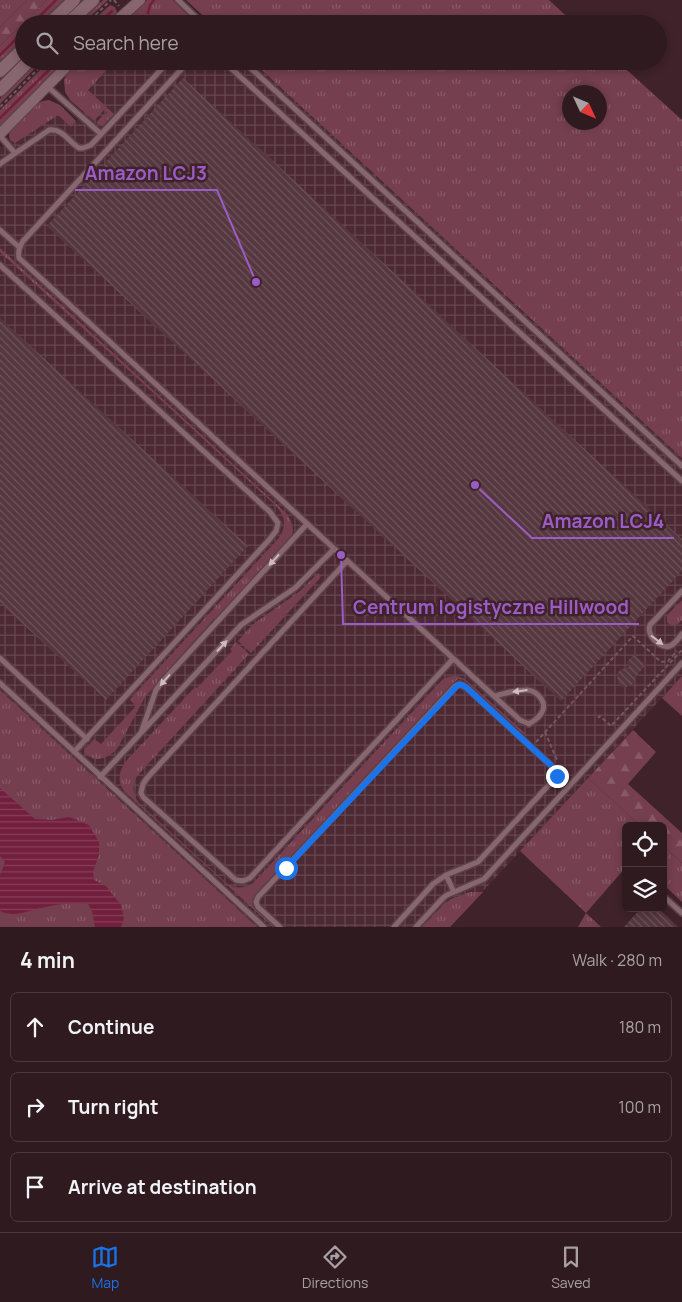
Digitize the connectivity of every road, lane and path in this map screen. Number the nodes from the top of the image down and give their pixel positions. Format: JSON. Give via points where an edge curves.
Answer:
{"nodes":[{"id":1,"x":74,"y":0,"type":"edge"},
{"id":2,"x":93,"y":0,"type":"edge"},
{"id":3,"x":111,"y":0,"type":"edge"},
{"id":4,"x":140,"y":0,"type":"edge"},
{"id":5,"x":178,"y":0,"type":"edge"},
{"id":6,"x":58,"y":15,"type":"edge"},
{"id":7,"x":77,"y":15,"type":"edge"},
{"id":8,"x":95,"y":15,"type":"edge"},
{"id":9,"x":123,"y":15,"type":"edge"},
{"id":10,"x":194,"y":15,"type":"edge"},
{"id":11,"x":15,"y":57,"type":"edge"},
{"id":12,"x":20,"y":70,"type":"edge"},
{"id":13,"x":37,"y":70,"type":"edge"},
{"id":14,"x":63,"y":70,"type":"edge"},
{"id":15,"x":161,"y":70,"type":"edge"},
{"id":16,"x":181,"y":70,"type":"edge"},
{"id":17,"x":233,"y":70,"type":"edge"},
{"id":18,"x":253,"y":70,"type":"edge"},
{"id":19,"x":0,"y":71,"type":"edge"},
{"id":20,"x":47,"y":86,"type":"junction"},
{"id":21,"x":0,"y":90,"type":"edge"},
{"id":22,"x":0,"y":107,"type":"edge"},
{"id":23,"x":101,"y":134,"type":"junction"},
{"id":24,"x":0,"y":135,"type":"edge"},
{"id":25,"x":15,"y":153,"type":"junction"},
{"id":26,"x":0,"y":164,"type":"edge"},
{"id":27,"x":0,"y":230,"type":"edge"},
{"id":28,"x":19,"y":247,"type":"junction"},
{"id":29,"x":0,"y":265,"type":"edge"},
{"id":30,"x":682,"y":466,"type":"edge"},
{"id":31,"x":682,"y":481,"type":"edge"},
{"id":32,"x":307,"y":524,"type":"junction"},
{"id":33,"x":334,"y":549,"type":"junction"},
{"id":34,"x":347,"y":561,"type":"junction"},
{"id":35,"x":682,"y":591,"type":"edge"},
{"id":36,"x":682,"y":634,"type":"edge"},
{"id":37,"x":682,"y":646,"type":"edge"},
{"id":38,"x":682,"y":650,"type":"edge"},
{"id":39,"x":0,"y":658,"type":"edge"},
{"id":40,"x":454,"y":659,"type":"junction"},
{"id":41,"x":682,"y":663,"type":"edge"},
{"id":42,"x":0,"y":683,"type":"edge"},
{"id":43,"x":494,"y":696,"type":"junction"},
{"id":44,"x":598,"y":718,"type":"dead end"},
{"id":45,"x":141,"y":733,"type":"junction"},
{"id":46,"x":87,"y":739,"type":"junction"},
{"id":47,"x":531,"y":748,"type":"junction"},
{"id":48,"x":74,"y":752,"type":"junction"},
{"id":49,"x":100,"y":776,"type":"junction"},
{"id":50,"x":446,"y":876,"type":"junction"},
{"id":51,"x":454,"y":892,"type":"junction"},
{"id":52,"x":667,"y":900,"type":"edge"},
{"id":53,"x":682,"y":913,"type":"edge"},
{"id":54,"x":264,"y":927,"type":"edge"},
{"id":55,"x":280,"y":927,"type":"edge"},
{"id":56,"x":394,"y":927,"type":"edge"},
{"id":57,"x":416,"y":927,"type":"edge"}],
"edges":[{"from":1,"to":6,"type":"main road"},
{"from":2,"to":7,"type":"main road"},
{"from":3,"to":8,"type":"path"},
{"from":4,"to":9,"type":"street"},
{"from":5,"to":10,"type":"lane"},
{"from":11,"to":19,"type":"main road"},
{"from":12,"to":21,"type":"main road"},
{"from":13,"to":22,"type":"path"},
{"from":14,"to":20,"type":"street"},
{"from":15,"to":23,"type":"lane"},
{"from":16,"to":28,"type":"lane"},
{"from":17,"to":31,"type":"lane"},
{"from":18,"to":30,"type":"lane"},
{"from":20,"to":23,"type":"lane"},
{"from":20,"to":24,"type":"street"},
{"from":23,"to":25,"type":"lane","via":[[91,145],[83,148],[53,129]]},
{"from":24,"to":25,"type":"lane"},
{"from":25,"to":26,"type":"lane"},
{"from":27,"to":28,"type":"lane"},
{"from":28,"to":32,"type":"lane","via":[[24,264]]},
{"from":29,"to":46,"type":"lane","via":[[270,512],[278,523],[269,540]]},
{"from":32,"to":33,"type":"lane"},
{"from":32,"to":45,"type":"lane","one_way":true,"via":[[161,683]]},
{"from":33,"to":34,"type":"lane"},
{"from":45,"to":33,"type":"lane","one_way":true,"via":[[241,625],[295,588]]},
{"from":34,"to":40,"type":"lane"},
{"from":34,"to":40,"type":"lane","via":[[147,778],[141,792],[143,797],[236,880],[250,878]]},
{"from":35,"to":36,"type":"lane","one_way":true,"via":[[649,629],[656,641],[668,646]]},
{"from":37,"to":47,"type":"path","via":[[668,661],[661,662],[633,636]]},
{"from":38,"to":44,"type":"path","via":[[611,726],[600,716]]},
{"from":39,"to":46,"type":"lane"},
{"from":40,"to":43,"type":"lane"},
{"from":41,"to":51,"type":"lane","via":[[489,874]]},
{"from":42,"to":48,"type":"lane"},
{"from":43,"to":43,"type":"lane","one_way":true,"via":[[524,723],[534,722],[543,709],[540,697],[526,689]]},
{"from":45,"to":49,"type":"lane"},
{"from":46,"to":48,"type":"lane"},
{"from":47,"to":50,"type":"lane","via":[[556,770],[557,776],[478,862]]},
{"from":47,"to":55,"type":"lane","via":[[464,686],[455,686],[258,898],[258,907]]},
{"from":48,"to":49,"type":"lane"},
{"from":49,"to":54,"type":"lane"},
{"from":50,"to":51,"type":"lane"},
{"from":50,"to":56,"type":"lane","via":[[433,884]]},
{"from":51,"to":57,"type":"lane","via":[[443,898]]},
{"from":52,"to":53,"type":"lane"}]}
